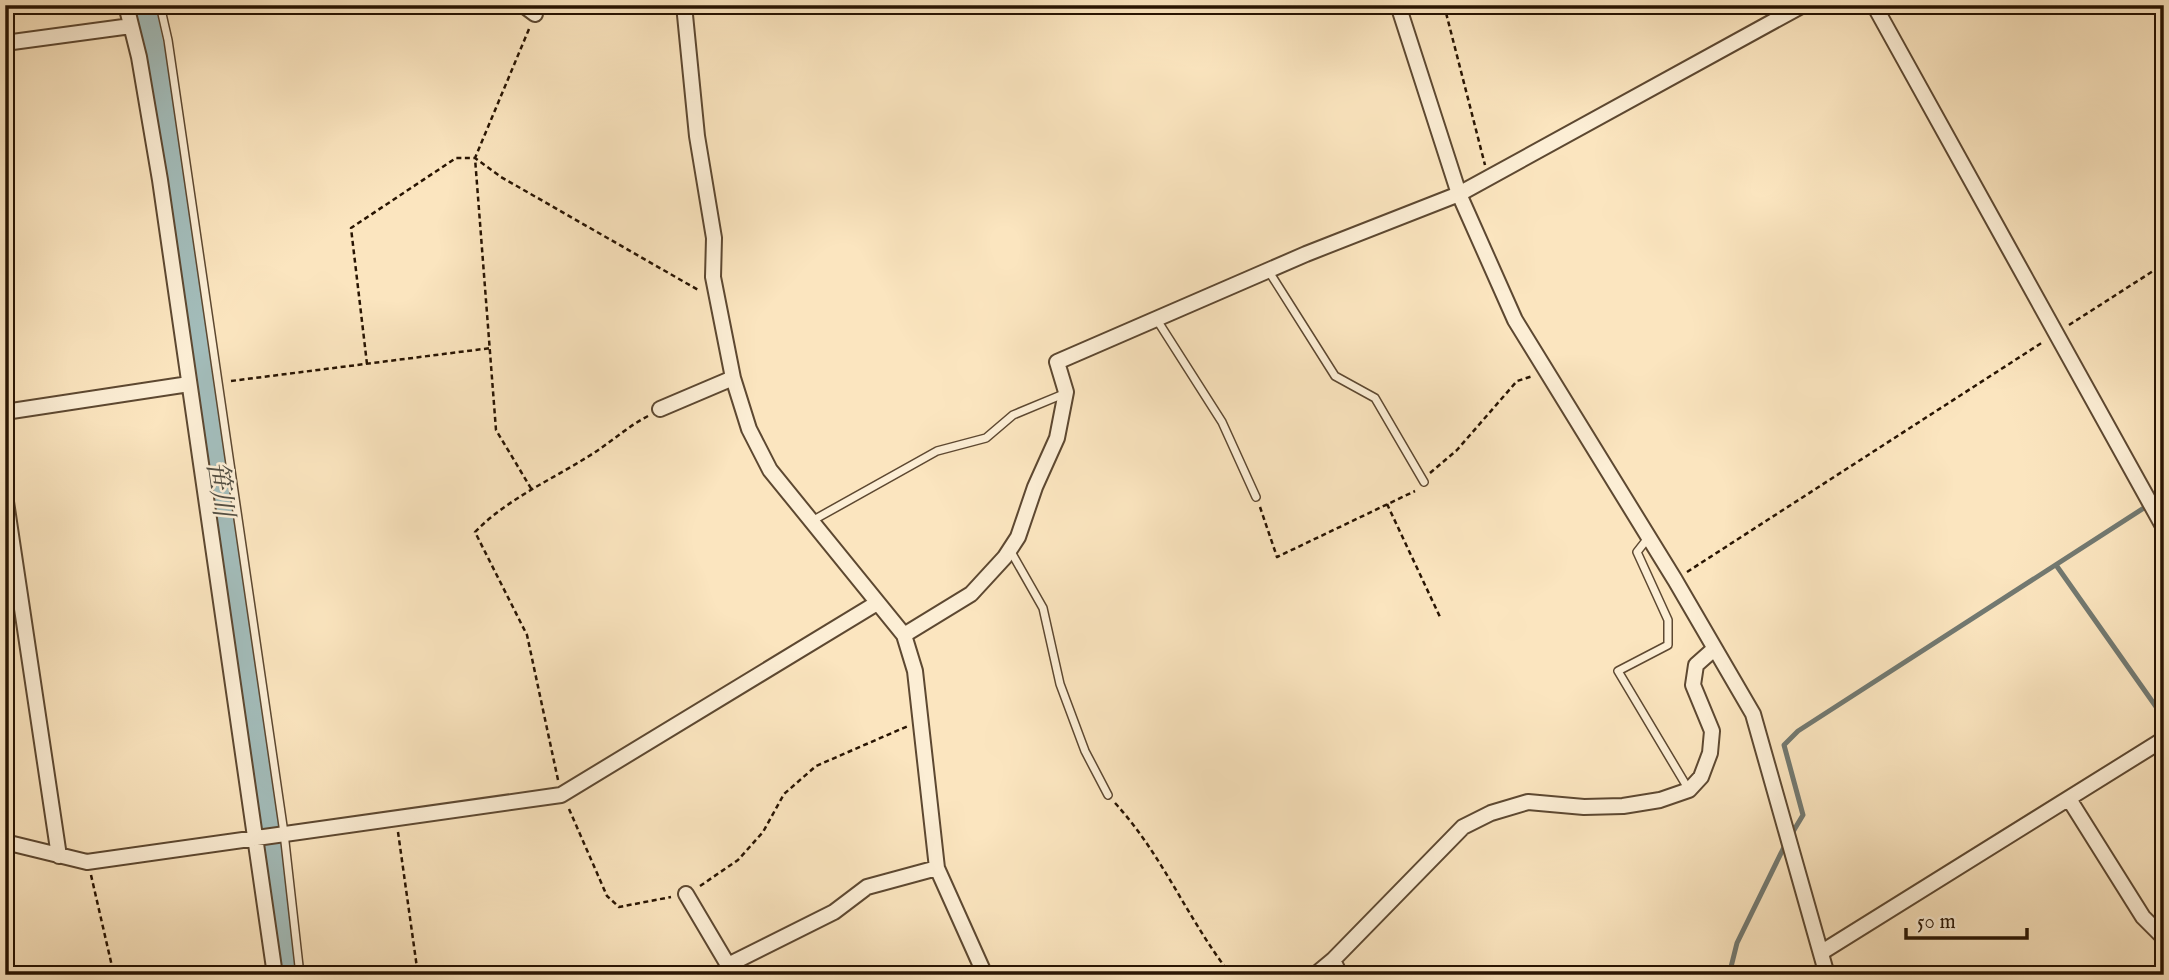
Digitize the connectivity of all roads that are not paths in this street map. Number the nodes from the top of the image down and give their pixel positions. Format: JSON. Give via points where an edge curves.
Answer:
{"nodes":[{"id":1,"x":126,"y":5,"type":"edge"},
{"id":2,"x":160,"y":5,"type":"edge"},
{"id":3,"x":684,"y":5,"type":"edge"},
{"id":4,"x":1398,"y":5,"type":"edge"},
{"id":5,"x":1803,"y":5,"type":"edge"},
{"id":6,"x":1874,"y":5,"type":"edge"},
{"id":7,"x":131,"y":26,"type":"junction"},
{"id":8,"x":5,"y":43,"type":"edge"},
{"id":9,"x":1459,"y":194,"type":"junction"},
{"id":10,"x":1268,"y":270,"type":"junction"},
{"id":11,"x":1157,"y":320,"type":"junction"},
{"id":12,"x":733,"y":378,"type":"junction"},
{"id":13,"x":189,"y":384,"type":"junction"},
{"id":14,"x":1066,"y":393,"type":"junction"},
{"id":15,"x":660,"y":409,"type":"road end"},
{"id":16,"x":5,"y":412,"type":"edge"},
{"id":17,"x":1424,"y":482,"type":"road end"},
{"id":18,"x":5,"y":495,"type":"edge"},
{"id":19,"x":1256,"y":496,"type":"road end"},
{"id":20,"x":810,"y":522,"type":"junction"},
{"id":21,"x":2163,"y":523,"type":"edge"},
{"id":22,"x":1649,"y":537,"type":"junction"},
{"id":23,"x":1010,"y":550,"type":"junction"},
{"id":24,"x":11,"y":572,"type":"edge"},
{"id":25,"x":877,"y":603,"type":"junction"},
{"id":26,"x":904,"y":635,"type":"junction"},
{"id":27,"x":1714,"y":649,"type":"junction"},
{"id":28,"x":2164,"y":739,"type":"edge"},
{"id":29,"x":1689,"y":790,"type":"junction"},
{"id":30,"x":1108,"y":795,"type":"road end"},
{"id":31,"x":2069,"y":799,"type":"junction"},
{"id":32,"x":281,"y":833,"type":"junction"},
{"id":33,"x":256,"y":836,"type":"junction"},
{"id":34,"x":5,"y":842,"type":"edge"},
{"id":35,"x":59,"y":856,"type":"junction"},
{"id":36,"x":937,"y":868,"type":"junction"},
{"id":37,"x":686,"y":894,"type":"road end"},
{"id":38,"x":2164,"y":938,"type":"edge"},
{"id":39,"x":1822,"y":952,"type":"junction"},
{"id":40,"x":1333,"y":960,"type":"junction"},
{"id":41,"x":727,"y":970,"type":"edge"},
{"id":42,"x":275,"y":975,"type":"edge"},
{"id":43,"x":300,"y":975,"type":"edge"},
{"id":44,"x":985,"y":975,"type":"edge"},
{"id":45,"x":1315,"y":975,"type":"edge"},
{"id":46,"x":1340,"y":975,"type":"edge"},
{"id":47,"x":1827,"y":975,"type":"edge"}],
"edges":[{"from":1,"to":7,"type":"street"},
{"from":2,"to":32,"type":"lane","via":[[219,383]]},
{"from":3,"to":12,"type":"street","via":[[697,136],[714,238],[713,277]]},
{"from":4,"to":9,"type":"street"},
{"from":5,"to":9,"type":"street"},
{"from":6,"to":21,"type":"street"},
{"from":7,"to":8,"type":"street"},
{"from":7,"to":13,"type":"street","via":[[160,180]]},
{"from":9,"to":10,"type":"street"},
{"from":9,"to":22,"type":"street","via":[[1515,320]]},
{"from":10,"to":11,"type":"street"},
{"from":10,"to":17,"type":"lane","via":[[1335,376],[1375,398]]},
{"from":11,"to":14,"type":"street","via":[[1057,362]]},
{"from":11,"to":19,"type":"lane","via":[[1222,422]]},
{"from":12,"to":15,"type":"street"},
{"from":12,"to":20,"type":"street","via":[[749,429],[770,470]]},
{"from":13,"to":16,"type":"street"},
{"from":13,"to":33,"type":"street"},
{"from":14,"to":20,"type":"lane","via":[[1013,415],[986,438],[937,451]]},
{"from":14,"to":23,"type":"street","via":[[1057,438]]},
{"from":18,"to":24,"type":"street"},
{"from":20,"to":25,"type":"street"},
{"from":22,"to":27,"type":"street"},
{"from":22,"to":29,"type":"lane","via":[[1637,552],[1668,620],[1668,645],[1618,671]]},
{"from":23,"to":26,"type":"street","via":[[971,594]]},
{"from":23,"to":30,"type":"lane","via":[[1043,608],[1060,684],[1085,751]]},
{"from":24,"to":35,"type":"street"},
{"from":25,"to":26,"type":"street"},
{"from":25,"to":32,"type":"street","via":[[562,795]]},
{"from":26,"to":36,"type":"street","via":[[915,671]]},
{"from":27,"to":29,"type":"street","via":[[1696,665],[1693,685],[1712,731],[1701,777]]},
{"from":27,"to":39,"type":"street","via":[[1753,714]]},
{"from":28,"to":31,"type":"street"},
{"from":29,"to":40,"type":"street","via":[[1623,806],[1528,802],[1463,827]]},
{"from":31,"to":38,"type":"street","via":[[2143,917]]},
{"from":31,"to":39,"type":"street"},
{"from":32,"to":33,"type":"street"},
{"from":32,"to":43,"type":"lane"},
{"from":33,"to":35,"type":"street","via":[[87,862]]},
{"from":33,"to":42,"type":"street"},
{"from":34,"to":35,"type":"street"},
{"from":36,"to":41,"type":"street","via":[[867,887],[834,912]]},
{"from":36,"to":44,"type":"street"},
{"from":37,"to":41,"type":"street"},
{"from":39,"to":47,"type":"street"},
{"from":40,"to":45,"type":"street"},
{"from":40,"to":46,"type":"street"}]}
